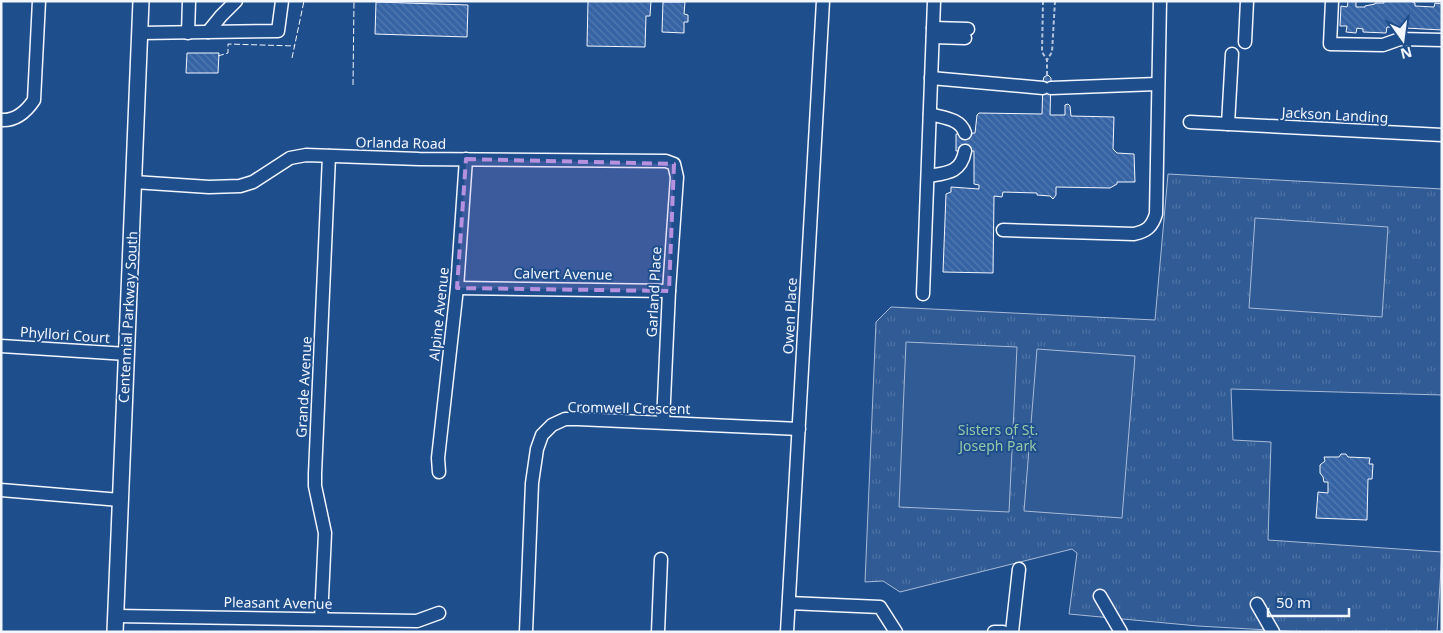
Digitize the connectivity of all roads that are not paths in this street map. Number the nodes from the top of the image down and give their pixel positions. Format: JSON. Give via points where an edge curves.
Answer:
{"nodes":[{"id":1,"x":39,"y":1,"type":"edge"},
{"id":2,"x":141,"y":1,"type":"edge"},
{"id":3,"x":189,"y":1,"type":"edge"},
{"id":4,"x":236,"y":1,"type":"edge"},
{"id":5,"x":282,"y":1,"type":"edge"},
{"id":6,"x":823,"y":1,"type":"edge"},
{"id":7,"x":934,"y":1,"type":"edge"},
{"id":8,"x":1160,"y":1,"type":"edge"},
{"id":9,"x":1247,"y":1,"type":"edge"},
{"id":10,"x":1332,"y":1,"type":"edge"},
{"id":11,"x":208,"y":32,"type":"junction"},
{"id":12,"x":933,"y":32,"type":"junction"},
{"id":13,"x":140,"y":33,"type":"junction"},
{"id":14,"x":188,"y":33,"type":"junction"},
{"id":15,"x":966,"y":33,"type":"dead end"},
{"id":16,"x":1442,"y":40,"type":"edge"},
{"id":17,"x":1245,"y":42,"type":"dead end"},
{"id":18,"x":1232,"y":54,"type":"dead end"},
{"id":19,"x":931,"y":78,"type":"junction"},
{"id":20,"x":1157,"y":84,"type":"junction"},
{"id":21,"x":930,"y":114,"type":"junction"},
{"id":22,"x":1,"y":120,"type":"edge"},
{"id":23,"x":1190,"y":122,"type":"dead end"},
{"id":24,"x":1228,"y":124,"type":"junction"},
{"id":25,"x":965,"y":133,"type":"dead end"},
{"id":26,"x":1442,"y":135,"type":"edge"},
{"id":27,"x":965,"y":151,"type":"dead end"},
{"id":28,"x":329,"y":156,"type":"junction"},
{"id":29,"x":466,"y":159,"type":"junction"},
{"id":30,"x":674,"y":164,"type":"joint"},
{"id":31,"x":928,"y":176,"type":"junction"},
{"id":32,"x":134,"y":182,"type":"junction"},
{"id":33,"x":1003,"y":230,"type":"dead end"},
{"id":34,"x":457,"y":288,"type":"junction"},
{"id":35,"x":669,"y":291,"type":"junction"},
{"id":36,"x":924,"y":294,"type":"dead end"},
{"id":37,"x":1,"y":346,"type":"edge"},
{"id":38,"x":127,"y":354,"type":"junction"},
{"id":39,"x":663,"y":422,"type":"junction"},
{"id":40,"x":799,"y":429,"type":"junction"},
{"id":41,"x":439,"y":472,"type":"dead end"},
{"id":42,"x":1,"y":490,"type":"edge"},
{"id":43,"x":120,"y":500,"type":"junction"},
{"id":44,"x":661,"y":558,"type":"dead end"},
{"id":45,"x":1019,"y":569,"type":"dead end"},
{"id":46,"x":1100,"y":596,"type":"dead end"},
{"id":47,"x":788,"y":603,"type":"junction"},
{"id":48,"x":1257,"y":604,"type":"dead end"},
{"id":49,"x":439,"y":612,"type":"dead end"},
{"id":50,"x":116,"y":616,"type":"junction"},
{"id":51,"x":321,"y":619,"type":"junction"},
{"id":52,"x":115,"y":632,"type":"edge"},
{"id":53,"x":526,"y":632,"type":"edge"},
{"id":54,"x":658,"y":632,"type":"edge"},
{"id":55,"x":788,"y":632,"type":"edge"},
{"id":56,"x":896,"y":632,"type":"edge"},
{"id":57,"x":994,"y":632,"type":"edge"},
{"id":58,"x":1003,"y":632,"type":"edge"},
{"id":59,"x":1012,"y":632,"type":"edge"},
{"id":60,"x":1120,"y":632,"type":"edge"},
{"id":61,"x":1273,"y":632,"type":"edge"}],
"edges":[{"from":1,"to":22,"type":"street","via":[[34,100],[25,113],[8,121]]},
{"from":2,"to":13,"type":"main road","name":"Centennial Parkway South"},
{"from":3,"to":14,"type":"street"},
{"from":4,"to":11,"type":"street"},
{"from":5,"to":11,"type":"street","via":[[278,31]]},
{"from":6,"to":40,"type":"street","name":"Owen Place"},
{"from":7,"to":12,"type":"street"},
{"from":8,"to":20,"type":"street"},
{"from":9,"to":17,"type":"street"},
{"from":10,"to":16,"type":"street","via":[[1330,44],[1383,45],[1400,39]]},
{"from":11,"to":14,"type":"street"},
{"from":12,"to":15,"type":"street"},
{"from":12,"to":19,"type":"street"},
{"from":13,"to":14,"type":"street"},
{"from":13,"to":32,"type":"main road","name":"Centennial Parkway South"},
{"from":18,"to":24,"type":"street"},
{"from":19,"to":20,"type":"street","via":[[1047,84]]},
{"from":19,"to":21,"type":"street"},
{"from":20,"to":33,"type":"street","via":[[1156,214],[1149,228],[1134,234]]},
{"from":21,"to":25,"type":"street","via":[[953,119],[963,126]]},
{"from":21,"to":31,"type":"street"},
{"from":23,"to":24,"type":"street","name":"Jackson Landing"},
{"from":24,"to":26,"type":"street","name":"Jackson Landing"},
{"from":27,"to":31,"type":"street","via":[[959,166],[948,173]]},
{"from":28,"to":29,"type":"street","name":"Orlanda Road"},
{"from":28,"to":32,"type":"street","name":"Orlanda Road","via":[[290,158],[253,182],[232,187]]},
{"from":28,"to":51,"type":"street","name":"Grande Avenue","via":[[315,474],[325,533]]},
{"from":29,"to":30,"type":"street","name":"Orlanda Road","via":[[666,161]]},
{"from":29,"to":34,"type":"street","name":"Alpine Avenue"},
{"from":30,"to":35,"type":"street","name":"Garland Place","via":[[677,177]]},
{"from":31,"to":36,"type":"street"},
{"from":32,"to":38,"type":"main road","name":"Centennial Parkway South"},
{"from":34,"to":35,"type":"street","name":"Calvert Avenue"},
{"from":34,"to":41,"type":"street","name":"Alpine Avenue"},
{"from":35,"to":39,"type":"street","name":"Garland Place"},
{"from":37,"to":38,"type":"street","name":"Phyllori Court"},
{"from":38,"to":43,"type":"main road","name":"Centennial Parkway South"},
{"from":39,"to":40,"type":"street","name":"Cromwell Crescent"},
{"from":39,"to":53,"type":"street","name":"Cromwell Crescent","via":[[565,419],[542,435],[534,463]]},
{"from":40,"to":47,"type":"street","name":"Owen Place"},
{"from":42,"to":43,"type":"street"},
{"from":43,"to":50,"type":"main road","name":"Centennial Parkway South"},
{"from":44,"to":54,"type":"street"},
{"from":45,"to":59,"type":"street"},
{"from":46,"to":60,"type":"street"},
{"from":47,"to":55,"type":"street","name":"Owen Place"},
{"from":47,"to":56,"type":"street","via":[[880,607]]},
{"from":48,"to":61,"type":"street"},
{"from":49,"to":51,"type":"street","name":"Pleasant Avenue","via":[[417,621]]},
{"from":50,"to":51,"type":"street","name":"Pleasant Avenue"},
{"from":50,"to":52,"type":"main road","name":"Centennial Parkway South"},
{"from":57,"to":58,"type":"street"}]}
